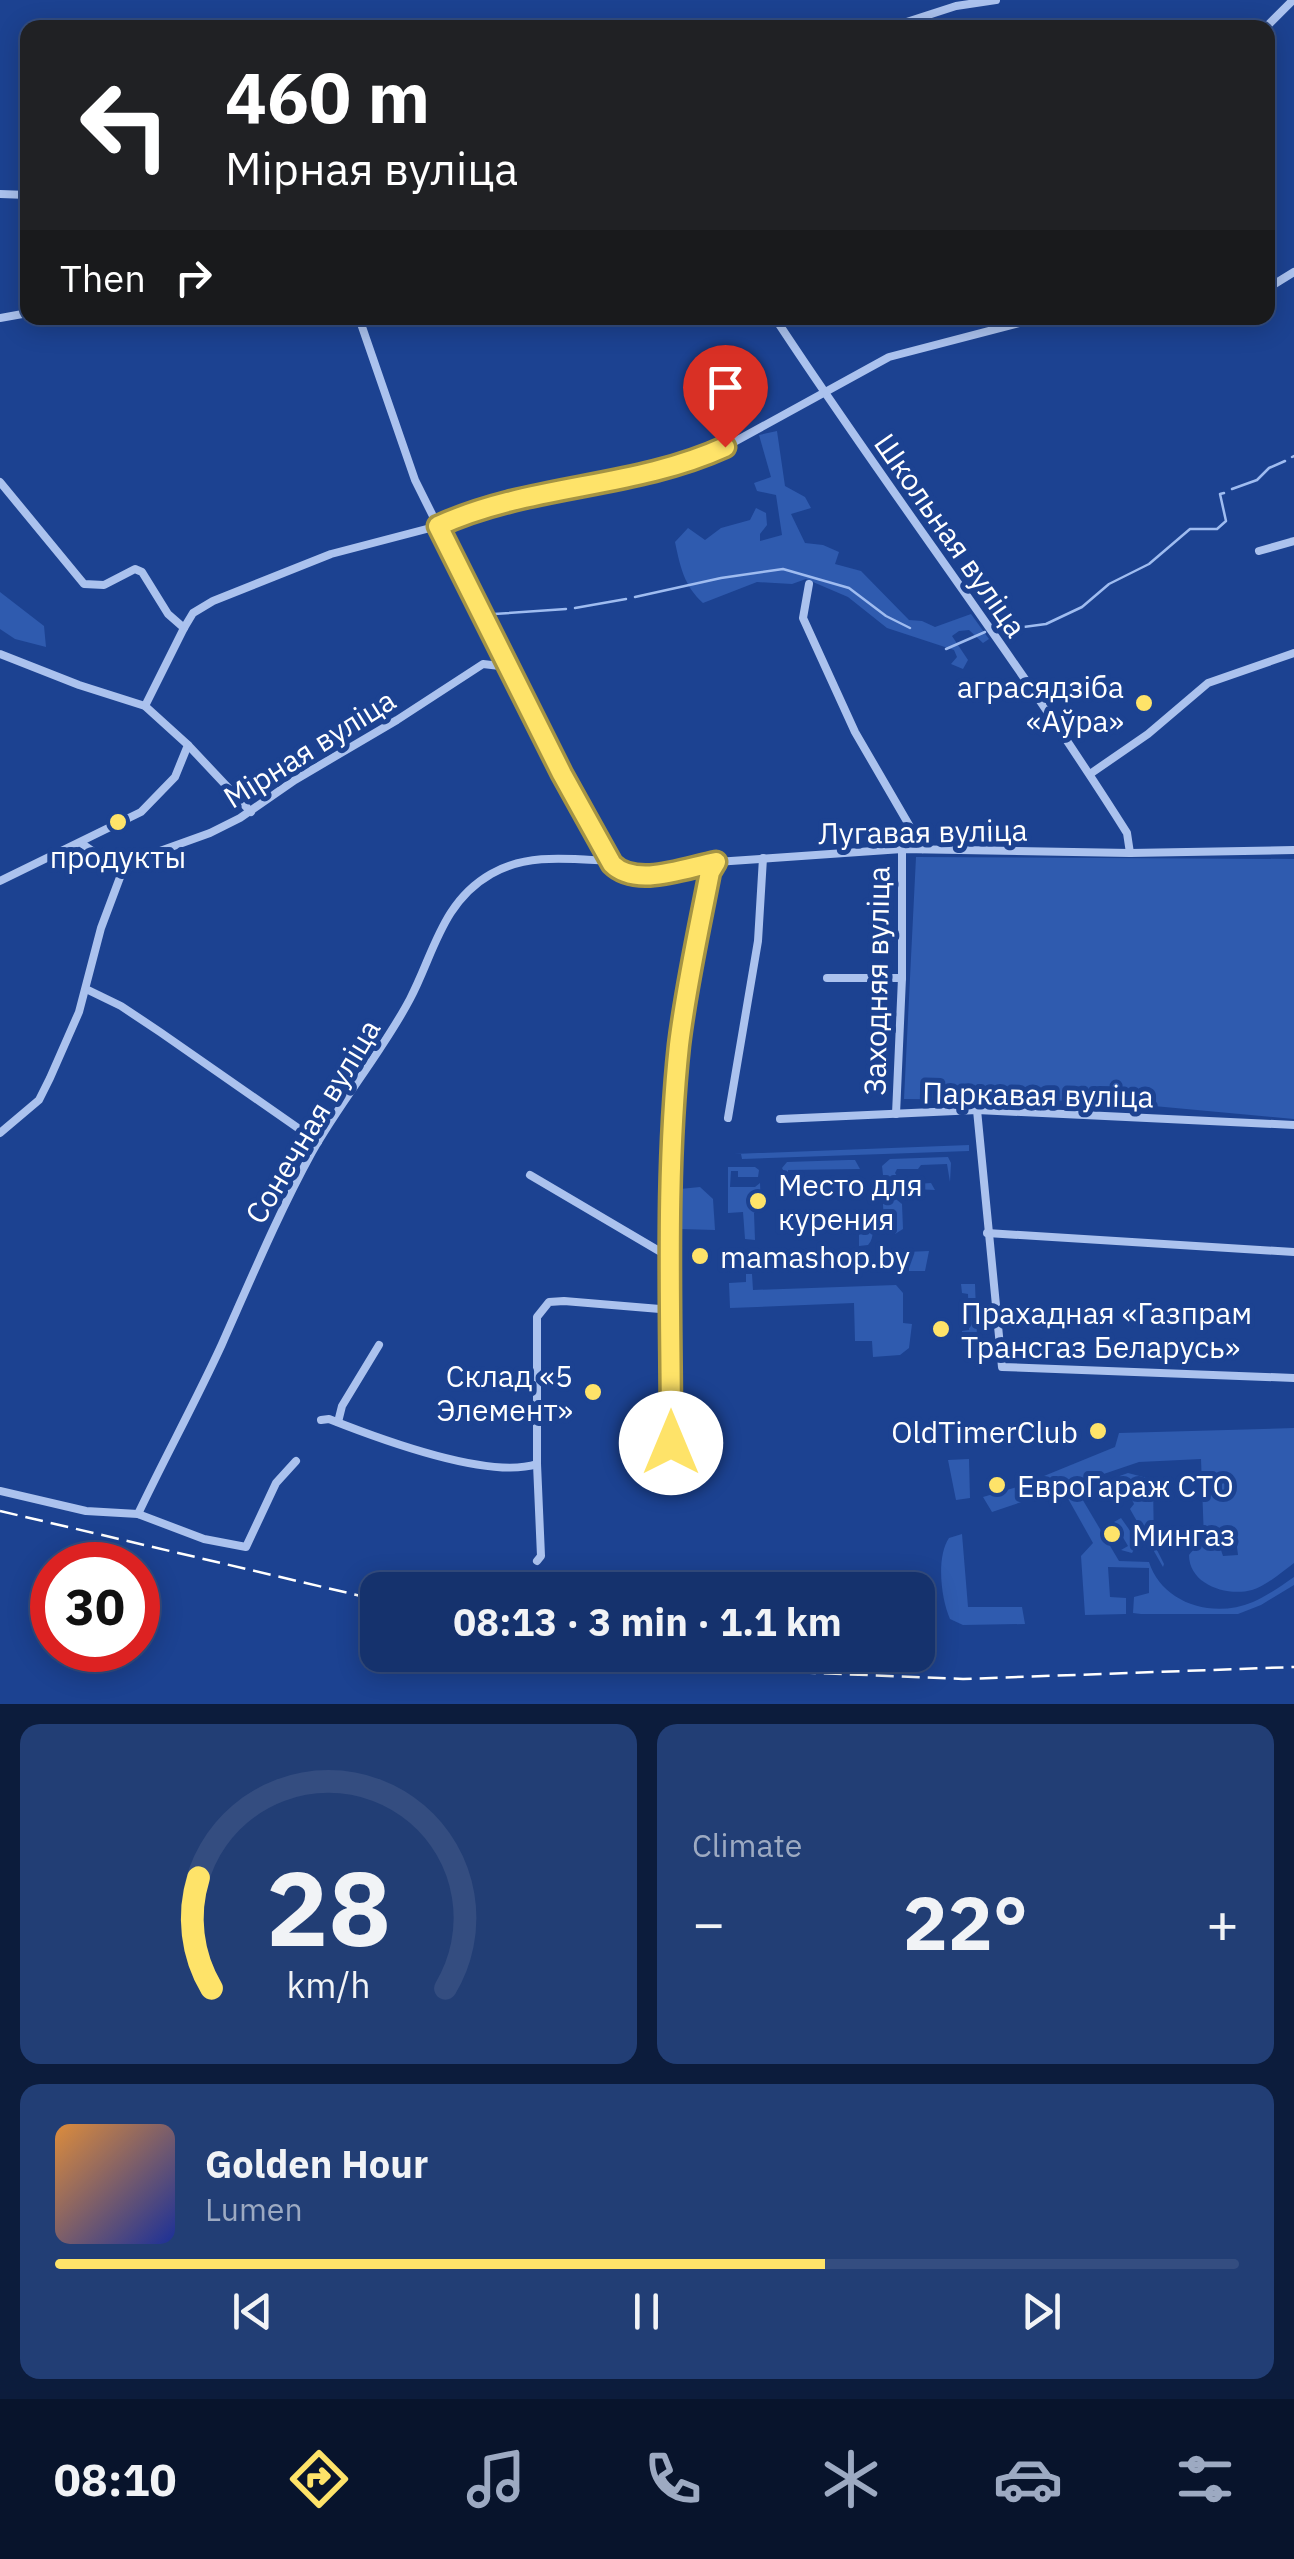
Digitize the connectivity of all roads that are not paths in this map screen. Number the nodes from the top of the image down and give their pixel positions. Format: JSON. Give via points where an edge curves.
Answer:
{"nodes":[{"id":1,"x":996,"y":0,"type":"edge"},
{"id":2,"x":1292,"y":0,"type":"edge"},
{"id":3,"x":912,"y":20,"type":"edge"},
{"id":4,"x":1273,"y":20,"type":"edge"},
{"id":5,"x":5,"y":317,"type":"edge"},
{"id":6,"x":360,"y":325,"type":"edge"},
{"id":7,"x":780,"y":325,"type":"edge"},
{"id":8,"x":1013,"y":325,"type":"edge"},
{"id":9,"x":0,"y":329,"type":"edge"},
{"id":10,"x":825,"y":394,"type":"junction"},
{"id":11,"x":0,"y":482,"type":"edge"},
{"id":12,"x":438,"y":526,"type":"junction"},
{"id":13,"x":1294,"y":541,"type":"edge"},
{"id":14,"x":1259,"y":550,"type":"dead end"},
{"id":15,"x":809,"y":584,"type":"dead end"},
{"id":16,"x":184,"y":628,"type":"junction"},
{"id":17,"x":1294,"y":653,"type":"edge"},
{"id":18,"x":0,"y":654,"type":"edge"},
{"id":19,"x":502,"y":654,"type":"junction"},
{"id":20,"x":483,"y":664,"type":"junction"},
{"id":21,"x":513,"y":676,"type":"junction"},
{"id":22,"x":145,"y":706,"type":"junction"},
{"id":23,"x":188,"y":745,"type":"junction"},
{"id":24,"x":1090,"y":774,"type":"junction"},
{"id":25,"x":251,"y":812,"type":"junction"},
{"id":26,"x":81,"y":843,"type":"junction"},
{"id":27,"x":902,"y":849,"type":"junction"},
{"id":28,"x":923,"y":849,"type":"junction"},
{"id":29,"x":1294,"y":850,"type":"edge"},
{"id":30,"x":1130,"y":854,"type":"junction"},
{"id":31,"x":763,"y":858,"type":"junction"},
{"id":32,"x":610,"y":861,"type":"junction"},
{"id":33,"x":716,"y":862,"type":"junction"},
{"id":34,"x":122,"y":872,"type":"junction"},
{"id":35,"x":0,"y":881,"type":"edge"},
{"id":36,"x":827,"y":978,"type":"dead end"},
{"id":37,"x":902,"y":978,"type":"junction"},
{"id":38,"x":86,"y":990,"type":"junction"},
{"id":39,"x":977,"y":1110,"type":"junction"},
{"id":40,"x":896,"y":1114,"type":"junction"},
{"id":41,"x":728,"y":1118,"type":"dead end"},
{"id":42,"x":780,"y":1119,"type":"dead end"},
{"id":43,"x":1294,"y":1125,"type":"edge"},
{"id":44,"x":0,"y":1133,"type":"edge"},
{"id":45,"x":318,"y":1142,"type":"junction"},
{"id":46,"x":530,"y":1176,"type":"dead end"},
{"id":47,"x":987,"y":1233,"type":"junction"},
{"id":48,"x":1294,"y":1252,"type":"edge"},
{"id":49,"x":671,"y":1258,"type":"junction"},
{"id":50,"x":672,"y":1310,"type":"junction"},
{"id":51,"x":379,"y":1346,"type":"dead end"},
{"id":52,"x":1294,"y":1378,"type":"edge"},
{"id":53,"x":321,"y":1420,"type":"dead end"},
{"id":54,"x":338,"y":1422,"type":"junction"},
{"id":55,"x":671,"y":1443,"type":"dead end"},
{"id":56,"x":296,"y":1462,"type":"dead end"},
{"id":57,"x":536,"y":1464,"type":"junction"},
{"id":58,"x":0,"y":1491,"type":"edge"},
{"id":59,"x":138,"y":1514,"type":"junction"},
{"id":60,"x":537,"y":1561,"type":"dead end"}],
"edges":[{"from":1,"to":3,"type":"street"},
{"from":2,"to":4,"type":"street"},
{"from":5,"to":9,"type":"street"},
{"from":6,"to":12,"type":"street","via":[[414,480]]},
{"from":7,"to":10,"type":"street","name":"Школьная вуліца"},
{"from":8,"to":10,"type":"street","via":[[890,358]]},
{"from":10,"to":12,"type":"street","via":[[669,469],[520,497]]},
{"from":10,"to":24,"type":"street","name":"Школьная вуліца"},
{"from":11,"to":16,"type":"street","via":[[84,584],[104,585],[135,569],[142,572]]},
{"from":12,"to":16,"type":"street","via":[[279,573],[213,601]]},
{"from":12,"to":19,"type":"street"},
{"from":13,"to":14,"type":"street"},
{"from":15,"to":28,"type":"street","via":[[803,618],[856,732]]},
{"from":16,"to":22,"type":"street"},
{"from":17,"to":24,"type":"street","via":[[1208,683]]},
{"from":18,"to":22,"type":"street"},
{"from":19,"to":20,"type":"street","name":"Мірная вуліца"},
{"from":19,"to":21,"type":"street"},
{"from":20,"to":21,"type":"street"},
{"from":20,"to":25,"type":"street","name":"Мірная вуліца"},
{"from":21,"to":32,"type":"street"},
{"from":22,"to":23,"type":"street"},
{"from":23,"to":25,"type":"street"},
{"from":23,"to":26,"type":"street","via":[[156,800]]},
{"from":24,"to":30,"type":"street","via":[[1128,833]]},
{"from":25,"to":34,"type":"street","name":"Мірная вуліца"},
{"from":26,"to":34,"type":"street"},
{"from":26,"to":35,"type":"street"},
{"from":27,"to":28,"type":"street","name":"Лугавая вуліца"},
{"from":27,"to":31,"type":"street","name":"Лугавая вуліца"},
{"from":27,"to":37,"type":"street","name":"Заходняя вуліца"},
{"from":28,"to":30,"type":"street","name":"Лугавая вуліца"},
{"from":29,"to":30,"type":"street","name":"Лугавая вуліца"},
{"from":31,"to":33,"type":"street","name":"Лугавая вуліца"},
{"from":31,"to":41,"type":"street","via":[[758,940]]},
{"from":32,"to":33,"type":"street","via":[[622,874],[637,876]]},
{"from":32,"to":45,"type":"street","name":"Сонечная вуліца","via":[[534,860],[475,886],[439,929],[412,996]]},
{"from":33,"to":49,"type":"street","via":[[680,1042]]},
{"from":34,"to":38,"type":"street"},
{"from":36,"to":37,"type":"street"},
{"from":37,"to":40,"type":"street","name":"Заходняя вуліца"},
{"from":38,"to":44,"type":"street","via":[[39,1100]]},
{"from":38,"to":45,"type":"street","via":[[121,1006]]},
{"from":39,"to":40,"type":"street","name":"Паркавая вуліца"},
{"from":39,"to":43,"type":"street","name":"Паркавая вуліца"},
{"from":39,"to":47,"type":"street"},
{"from":40,"to":42,"type":"street","name":"Паркавая вуліца"},
{"from":45,"to":59,"type":"street","name":"Сонечная вуліца"},
{"from":46,"to":49,"type":"street"},
{"from":47,"to":48,"type":"street"},
{"from":47,"to":52,"type":"street","via":[[1002,1367]]},
{"from":49,"to":50,"type":"street"},
{"from":50,"to":55,"type":"street"},
{"from":50,"to":57,"type":"street","via":[[564,1301],[541,1308]]},
{"from":51,"to":54,"type":"street"},
{"from":53,"to":54,"type":"street"},
{"from":54,"to":57,"type":"street","via":[[467,1462]]},
{"from":56,"to":59,"type":"street","via":[[276,1483],[246,1547],[204,1540]]},
{"from":57,"to":60,"type":"street","via":[[542,1556]]},
{"from":58,"to":59,"type":"street","via":[[86,1511]]}]}
